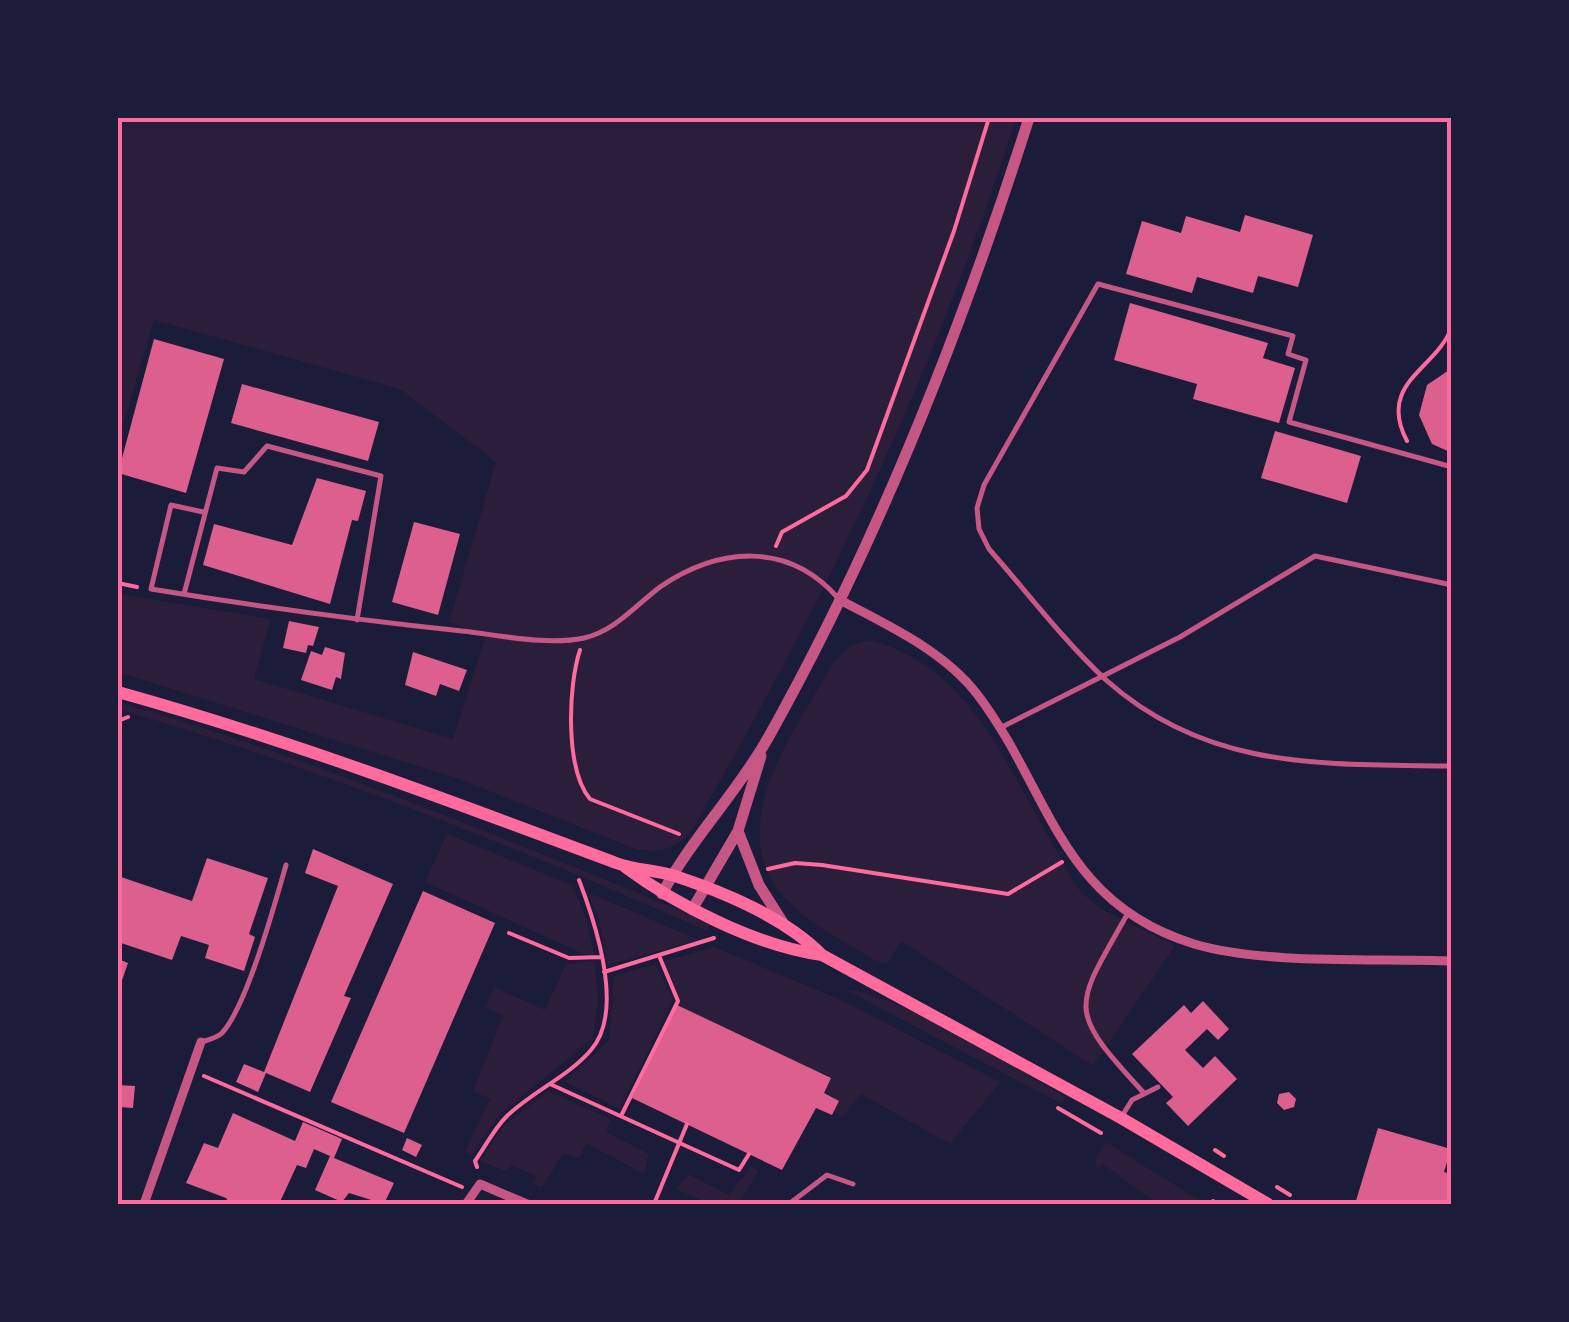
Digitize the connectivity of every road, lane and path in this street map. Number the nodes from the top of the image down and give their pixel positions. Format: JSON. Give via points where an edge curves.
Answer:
{"nodes":[{"id":1,"x":988,"y":118,"type":"edge"},
{"id":2,"x":1029,"y":118,"type":"edge"},
{"id":3,"x":1452,"y":326,"type":"edge"},
{"id":4,"x":1418,"y":458,"type":"junction"},
{"id":5,"x":1452,"y":467,"type":"edge"},
{"id":6,"x":203,"y":512,"type":"junction"},
{"id":7,"x":772,"y":555,"type":"junction"},
{"id":8,"x":118,"y":583,"type":"edge"},
{"id":9,"x":1452,"y":585,"type":"edge"},
{"id":10,"x":151,"y":589,"type":"junction"},
{"id":11,"x":184,"y":594,"type":"junction"},
{"id":12,"x":840,"y":600,"type":"junction"},
{"id":13,"x":358,"y":620,"type":"junction"},
{"id":14,"x":584,"y":638,"type":"junction"},
{"id":15,"x":1104,"y":677,"type":"junction"},
{"id":16,"x":118,"y":692,"type":"edge"},
{"id":17,"x":128,"y":718,"type":"dead end"},
{"id":18,"x":118,"y":720,"type":"edge"},
{"id":19,"x":1000,"y":728,"type":"junction"},
{"id":20,"x":765,"y":742,"type":"junction"},
{"id":21,"x":1452,"y":766,"type":"edge"},
{"id":22,"x":738,"y":831,"type":"junction"},
{"id":23,"x":686,"y":837,"type":"dead end"},
{"id":24,"x":1069,"y":855,"type":"junction"},
{"id":25,"x":286,"y":865,"type":"dead end"},
{"id":26,"x":622,"y":865,"type":"junction"},
{"id":27,"x":762,"y":871,"type":"dead end"},
{"id":28,"x":672,"y":875,"type":"junction"},
{"id":29,"x":579,"y":880,"type":"dead end"},
{"id":30,"x":704,"y":888,"type":"junction"},
{"id":31,"x":662,"y":894,"type":"junction"},
{"id":32,"x":693,"y":908,"type":"junction"},
{"id":33,"x":1128,"y":913,"type":"junction"},
{"id":34,"x":785,"y":926,"type":"junction"},
{"id":35,"x":509,"y":933,"type":"dead end"},
{"id":36,"x":714,"y":938,"type":"dead end"},
{"id":37,"x":822,"y":956,"type":"junction"},
{"id":38,"x":602,"y":957,"type":"junction"},
{"id":39,"x":660,"y":958,"type":"junction"},
{"id":40,"x":1452,"y":961,"type":"edge"},
{"id":41,"x":604,"y":972,"type":"junction"},
{"id":42,"x":201,"y":1042,"type":"joint"},
{"id":43,"x":190,"y":1070,"type":"junction"},
{"id":44,"x":550,"y":1084,"type":"junction"},
{"id":45,"x":1158,"y":1088,"type":"dead end"},
{"id":46,"x":1142,"y":1092,"type":"junction"},
{"id":47,"x":1058,"y":1108,"type":"dead end"},
{"id":48,"x":621,"y":1116,"type":"junction"},
{"id":49,"x":1121,"y":1118,"type":"junction"},
{"id":50,"x":687,"y":1124,"type":"dead end"},
{"id":51,"x":1101,"y":1132,"type":"dead end"},
{"id":52,"x":682,"y":1144,"type":"junction"},
{"id":53,"x":749,"y":1154,"type":"dead end"},
{"id":54,"x":853,"y":1184,"type":"dead end"},
{"id":55,"x":477,"y":1188,"type":"junction"},
{"id":56,"x":144,"y":1204,"type":"edge"},
{"id":57,"x":466,"y":1204,"type":"edge"},
{"id":58,"x":526,"y":1204,"type":"edge"},
{"id":59,"x":654,"y":1204,"type":"edge"},
{"id":60,"x":790,"y":1204,"type":"edge"},
{"id":61,"x":1268,"y":1204,"type":"edge"}],
"edges":[{"from":1,"to":7,"type":"path","via":[[868,470],[846,496],[782,532]]},
{"from":2,"to":12,"type":"street","via":[[921,422]]},
{"from":3,"to":4,"type":"path","via":[[1403,393],[1400,424]]},
{"from":4,"to":5,"type":"lane"},
{"from":4,"to":15,"type":"lane","via":[[1289,422],[1306,360],[1288,354],[1293,336],[1098,284],[977,508],[989,550]]},
{"from":6,"to":10,"type":"lane","via":[[170,505]]},
{"from":6,"to":11,"type":"lane"},
{"from":6,"to":13,"type":"lane","via":[[218,468],[244,472],[267,446],[381,476]]},
{"from":7,"to":12,"type":"lane","via":[[822,580]]},
{"from":7,"to":14,"type":"lane","via":[[704,562]]},
{"from":8,"to":10,"type":"path"},
{"from":9,"to":15,"type":"lane","via":[[1315,556]]},
{"from":10,"to":11,"type":"lane"},
{"from":11,"to":13,"type":"lane"},
{"from":12,"to":19,"type":"street","via":[[946,664]]},
{"from":12,"to":20,"type":"street"},
{"from":13,"to":14,"type":"lane"},
{"from":14,"to":23,"type":"path","via":[[573,714],[573,768],[580,787],[590,799]]},
{"from":15,"to":19,"type":"lane"},
{"from":15,"to":21,"type":"lane","via":[[1165,722],[1246,754]]},
{"from":16,"to":26,"type":"main road","via":[[400,780]]},
{"from":17,"to":18,"type":"path"},
{"from":19,"to":24,"type":"street"},
{"from":20,"to":22,"type":"street"},
{"from":20,"to":28,"type":"street"},
{"from":22,"to":30,"type":"street"},
{"from":22,"to":34,"type":"street"},
{"from":24,"to":27,"type":"path","via":[[1008,894],[822,865]]},
{"from":24,"to":33,"type":"street"},
{"from":25,"to":42,"type":"lane","via":[[268,931],[230,1022],[220,1036]]},
{"from":26,"to":28,"type":"main road"},
{"from":26,"to":31,"type":"main road"},
{"from":28,"to":30,"type":"main road"},
{"from":28,"to":31,"type":"street"},
{"from":29,"to":38,"type":"path"},
{"from":30,"to":32,"type":"street"},
{"from":30,"to":34,"type":"main road"},
{"from":31,"to":32,"type":"main road"},
{"from":32,"to":37,"type":"main road","via":[[794,952]]},
{"from":33,"to":40,"type":"street","via":[[1196,944],[1234,951]]},
{"from":33,"to":46,"type":"lane","via":[[1084,1007],[1087,1026]]},
{"from":34,"to":37,"type":"main road"},
{"from":35,"to":38,"type":"path","via":[[570,958]]},
{"from":36,"to":39,"type":"path"},
{"from":37,"to":49,"type":"main road"},
{"from":38,"to":41,"type":"path"},
{"from":39,"to":41,"type":"path"},
{"from":39,"to":48,"type":"path","via":[[678,1001]]},
{"from":41,"to":44,"type":"path","via":[[602,1034]]},
{"from":42,"to":43,"type":"street"},
{"from":43,"to":55,"type":"path"},
{"from":43,"to":56,"type":"street"},
{"from":44,"to":48,"type":"path"},
{"from":44,"to":55,"type":"path","via":[[506,1117],[476,1161]]},
{"from":45,"to":46,"type":"lane"},
{"from":46,"to":49,"type":"lane"},
{"from":47,"to":51,"type":"path"},
{"from":48,"to":52,"type":"path"},
{"from":49,"to":61,"type":"main road"},
{"from":50,"to":52,"type":"path"},
{"from":52,"to":53,"type":"path","via":[[738,1170]]},
{"from":52,"to":59,"type":"path"},
{"from":54,"to":60,"type":"lane","via":[[827,1175]]},
{"from":55,"to":57,"type":"street"},
{"from":55,"to":58,"type":"street"}]}
